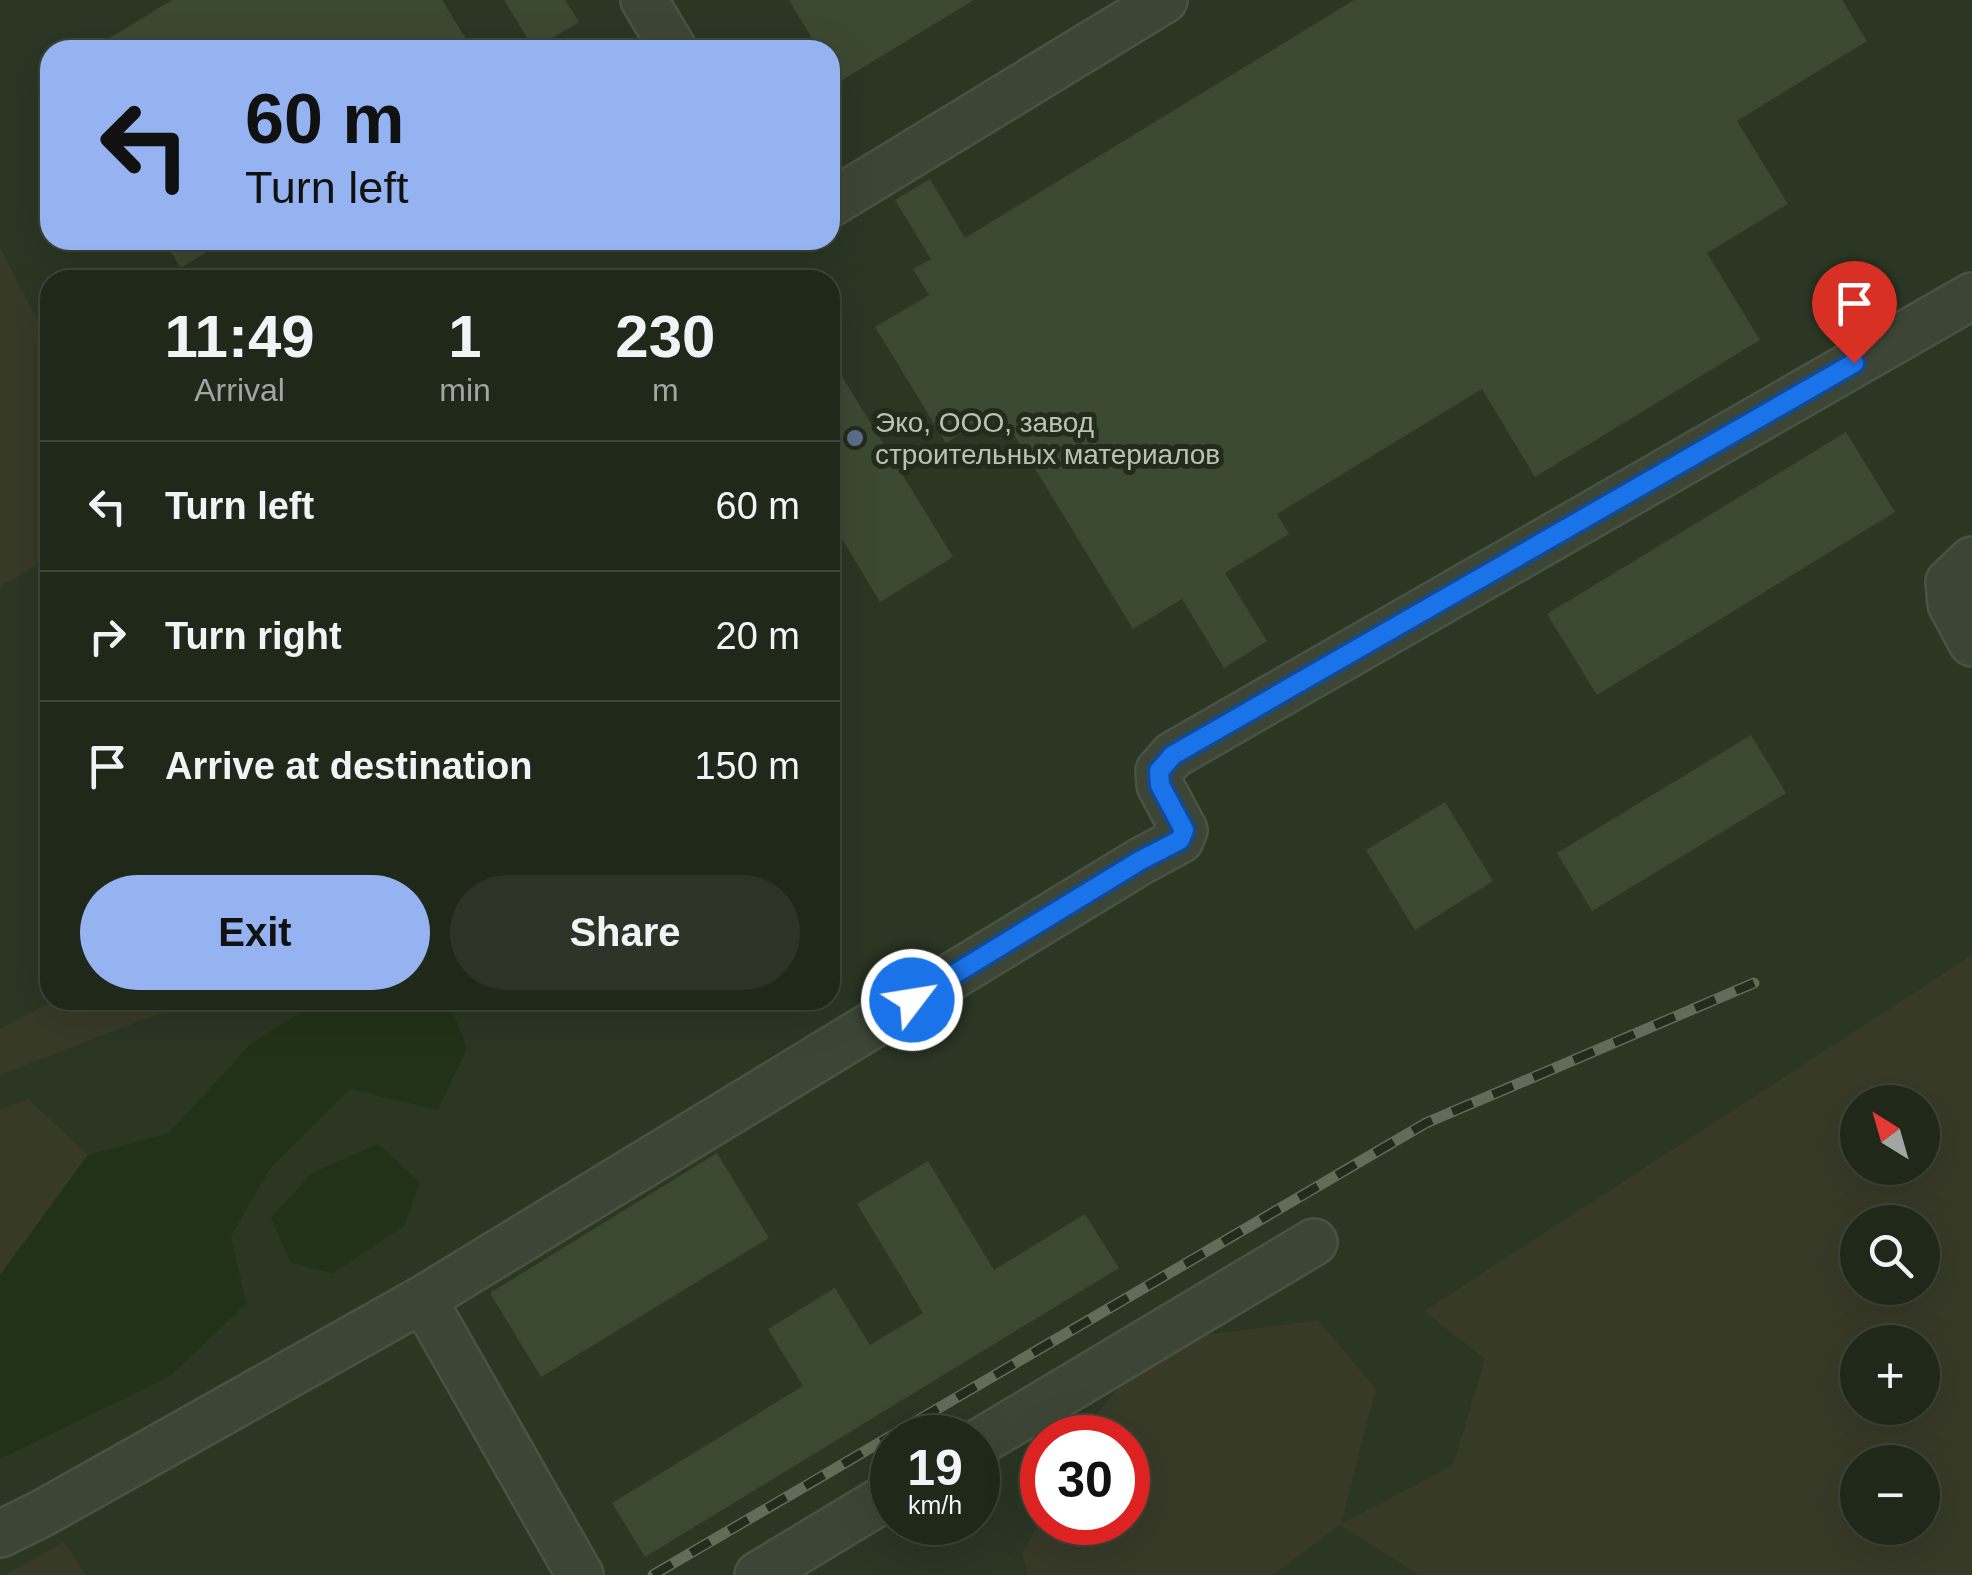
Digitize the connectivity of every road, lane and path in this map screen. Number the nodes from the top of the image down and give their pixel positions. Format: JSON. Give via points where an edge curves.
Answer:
{"nodes":[{"id":1,"x":644,"y":0,"type":"edge"},
{"id":2,"x":1164,"y":0,"type":"edge"},
{"id":3,"x":668,"y":40,"type":"edge"},
{"id":4,"x":840,"y":198,"type":"edge"},
{"id":5,"x":1972,"y":296,"type":"edge"},
{"id":6,"x":1972,"y":560,"type":"edge"},
{"id":7,"x":1972,"y":643,"type":"edge"},
{"id":8,"x":1314,"y":1242,"type":"dead end"},
{"id":9,"x":423,"y":1300,"type":"junction"},
{"id":10,"x":1000,"y":1431,"type":"edge"},
{"id":11,"x":870,"y":1507,"type":"edge"},
{"id":12,"x":0,"y":1534,"type":"edge"},
{"id":13,"x":580,"y":1575,"type":"edge"},
{"id":14,"x":758,"y":1575,"type":"edge"}],
"edges":[{"from":1,"to":3,"type":"street"},
{"from":2,"to":4,"type":"street"},
{"from":5,"to":9,"type":"street","via":[[1173,755],[1159,771],[1160,785],[1184,830],[1180,840]]},
{"from":6,"to":7,"type":"street","via":[[1949,582],[1951,604]]},
{"from":8,"to":10,"type":"street"},
{"from":9,"to":12,"type":"street"},
{"from":9,"to":13,"type":"street"},
{"from":11,"to":14,"type":"street"}]}
